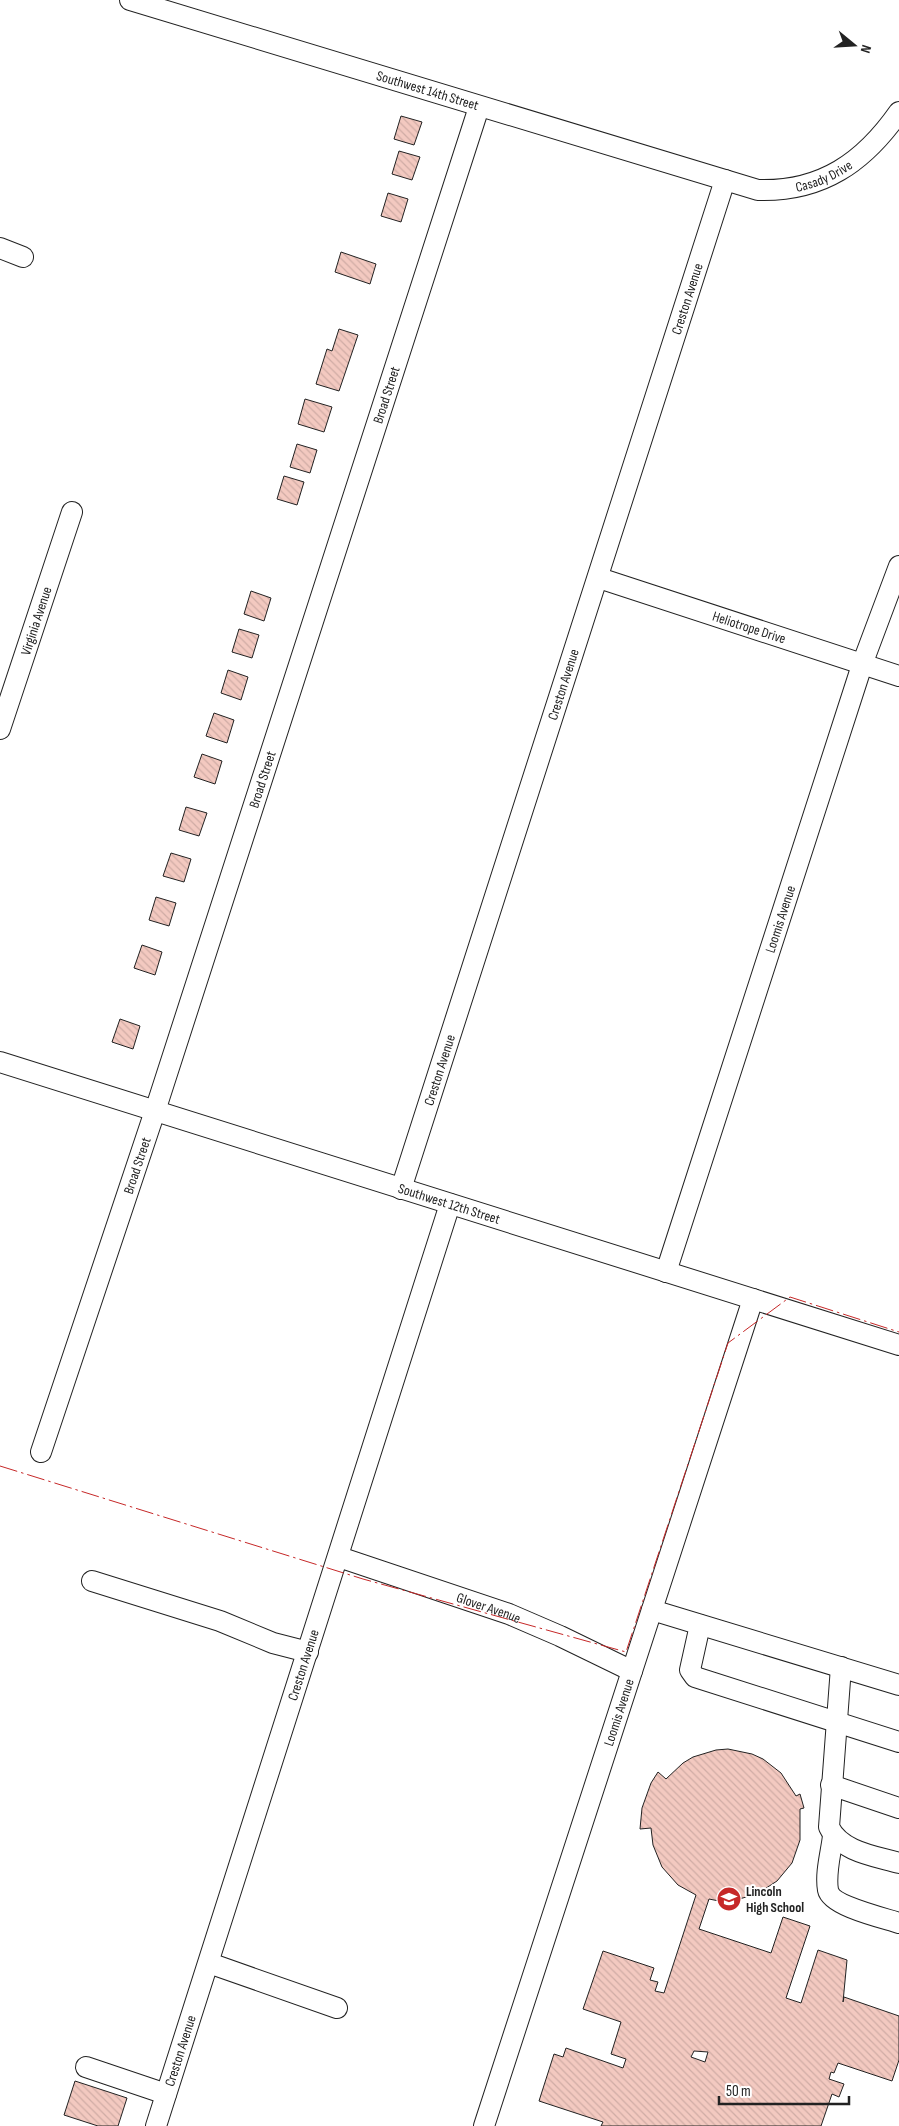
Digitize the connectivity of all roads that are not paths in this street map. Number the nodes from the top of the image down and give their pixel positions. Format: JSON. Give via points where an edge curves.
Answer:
{"nodes":[{"id":1,"x":130,"y":0,"type":"edge"},
{"id":2,"x":479,"y":107,"type":"junction"},
{"id":3,"x":899,"y":112,"type":"edge"},
{"id":4,"x":725,"y":180,"type":"junction"},
{"id":5,"x":0,"y":248,"type":"edge"},
{"id":6,"x":23,"y":257,"type":"dead end"},
{"id":7,"x":72,"y":512,"type":"dead end"},
{"id":8,"x":899,"y":566,"type":"edge"},
{"id":9,"x":599,"y":578,"type":"junction"},
{"id":10,"x":863,"y":662,"type":"junction"},
{"id":11,"x":899,"y":676,"type":"edge"},
{"id":12,"x":0,"y":729,"type":"edge"},
{"id":13,"x":0,"y":1062,"type":"edge"},
{"id":14,"x":155,"y":1111,"type":"junction"},
{"id":15,"x":401,"y":1189,"type":"junction"},
{"id":16,"x":450,"y":1204,"type":"junction"},
{"id":17,"x":666,"y":1272,"type":"junction"},
{"id":18,"x":752,"y":1299,"type":"junction"},
{"id":19,"x":899,"y":1345,"type":"edge"},
{"id":20,"x":41,"y":1452,"type":"dead end"},
{"id":21,"x":339,"y":1557,"type":"junction"},
{"id":22,"x":92,"y":1581,"type":"dead end"},
{"id":23,"x":652,"y":1610,"type":"junction"},
{"id":24,"x":700,"y":1625,"type":"junction"},
{"id":25,"x":308,"y":1652,"type":"junction"},
{"id":26,"x":841,"y":1667,"type":"junction"},
{"id":27,"x":632,"y":1671,"type":"junction"},
{"id":28,"x":899,"y":1685,"type":"edge"},
{"id":29,"x":836,"y":1721,"type":"junction"},
{"id":30,"x":899,"y":1742,"type":"edge"},
{"id":31,"x":831,"y":1785,"type":"junction"},
{"id":32,"x":899,"y":1808,"type":"edge"},
{"id":33,"x":833,"y":1836,"type":"junction"},
{"id":34,"x":899,"y":1863,"type":"edge"},
{"id":35,"x":899,"y":1923,"type":"edge"},
{"id":36,"x":210,"y":1963,"type":"junction"},
{"id":37,"x":336,"y":2008,"type":"dead end"},
{"id":38,"x":86,"y":2067,"type":"dead end"},
{"id":39,"x":166,"y":2094,"type":"junction"},
{"id":40,"x":156,"y":2126,"type":"edge"},
{"id":41,"x":484,"y":2126,"type":"edge"}],
"edges":[{"from":1,"to":2,"type":"street","name":"Southwest 14th Street"},
{"from":2,"to":4,"type":"street","name":"Southwest 14th Street"},
{"from":2,"to":14,"type":"street","name":"Broad Street"},
{"from":3,"to":4,"type":"street","name":"Casady Drive","via":[[885,132],[858,159],[817,182],[790,189],[758,190]]},
{"from":4,"to":9,"type":"street","name":"Creston Avenue"},
{"from":5,"to":6,"type":"street"},
{"from":7,"to":12,"type":"street","name":"Virginia Avenue"},
{"from":8,"to":10,"type":"street","name":"Loomis Avenue"},
{"from":9,"to":10,"type":"street","name":"Heliotrope Drive"},
{"from":9,"to":15,"type":"street","name":"Creston Avenue"},
{"from":10,"to":11,"type":"street","name":"Heliotrope Drive"},
{"from":10,"to":17,"type":"street","name":"Loomis Avenue"},
{"from":13,"to":14,"type":"street","name":"Southwest 12th Street"},
{"from":14,"to":15,"type":"street","name":"Southwest 12th Street"},
{"from":14,"to":20,"type":"street","name":"Broad Street"},
{"from":15,"to":16,"type":"street","name":"Southwest 12th Street"},
{"from":16,"to":17,"type":"street","name":"Southwest 12th Street"},
{"from":16,"to":21,"type":"street","name":"Creston Avenue"},
{"from":17,"to":18,"type":"street","name":"Southwest 12th Street"},
{"from":18,"to":19,"type":"street","name":"Southwest 12th Street"},
{"from":18,"to":23,"type":"street","name":"Loomis Avenue"},
{"from":21,"to":25,"type":"street","name":"Creston Avenue"},
{"from":21,"to":27,"type":"street","name":"Glover Avenue","via":[[509,1614]]},
{"from":22,"to":25,"type":"street"},
{"from":23,"to":24,"type":"street"},
{"from":23,"to":27,"type":"street","name":"Loomis Avenue"},
{"from":24,"to":26,"type":"street"},
{"from":24,"to":29,"type":"street","via":[[690,1670],[695,1677]]},
{"from":25,"to":36,"type":"street","name":"Creston Avenue"},
{"from":26,"to":28,"type":"street"},
{"from":26,"to":29,"type":"street"},
{"from":27,"to":41,"type":"street","name":"Loomis Avenue"},
{"from":29,"to":30,"type":"street"},
{"from":29,"to":31,"type":"street"},
{"from":31,"to":32,"type":"street"},
{"from":31,"to":33,"type":"street","via":[[828,1817]]},
{"from":33,"to":34,"type":"street","via":[[854,1850]]},
{"from":33,"to":35,"type":"street","via":[[827,1877],[828,1892],[832,1898]]},
{"from":36,"to":37,"type":"street"},
{"from":36,"to":39,"type":"street","name":"Creston Avenue"},
{"from":38,"to":39,"type":"street"},
{"from":39,"to":40,"type":"street","name":"Creston Avenue"}]}
